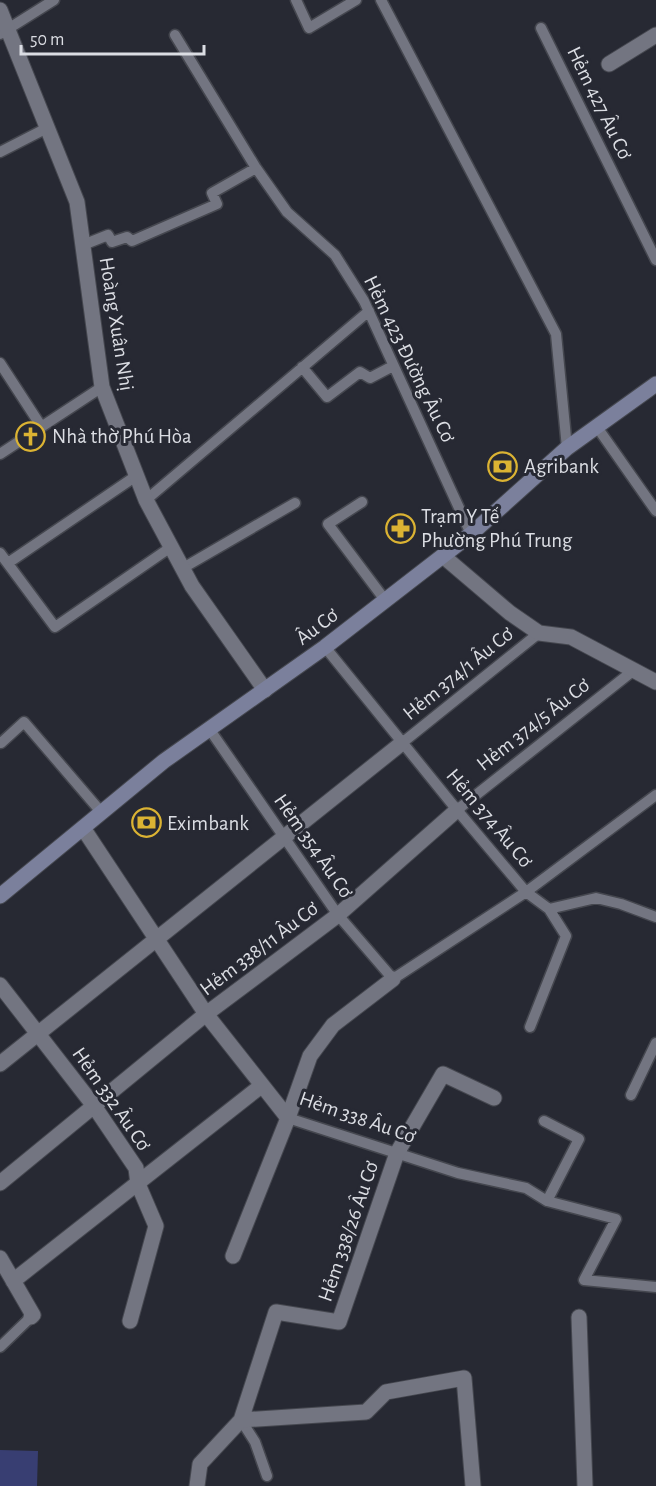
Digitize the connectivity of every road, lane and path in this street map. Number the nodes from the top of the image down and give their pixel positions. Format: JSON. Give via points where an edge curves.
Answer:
{"nodes":[{"id":1,"x":54,"y":0,"type":"edge"},
{"id":2,"x":296,"y":0,"type":"edge"},
{"id":3,"x":356,"y":0,"type":"edge"},
{"id":4,"x":381,"y":0,"type":"edge"},
{"id":5,"x":0,"y":10,"type":"edge"},
{"id":6,"x":541,"y":28,"type":"dead end"},
{"id":7,"x":4,"y":31,"type":"edge"},
{"id":8,"x":175,"y":35,"type":"dead end"},
{"id":9,"x":656,"y":35,"type":"edge"},
{"id":10,"x":609,"y":64,"type":"dead end"},
{"id":11,"x":47,"y":128,"type":"junction"},
{"id":12,"x":0,"y":152,"type":"edge"},
{"id":13,"x":256,"y":168,"type":"junction"},
{"id":14,"x":83,"y":245,"type":"junction"},
{"id":15,"x":656,"y":260,"type":"edge"},
{"id":16,"x":369,"y":311,"type":"junction"},
{"id":17,"x":0,"y":363,"type":"edge"},
{"id":18,"x":393,"y":366,"type":"junction"},
{"id":19,"x":302,"y":368,"type":"junction"},
{"id":20,"x":656,"y":384,"type":"edge"},
{"id":21,"x":102,"y":387,"type":"junction"},
{"id":22,"x":41,"y":426,"type":"junction"},
{"id":23,"x":597,"y":427,"type":"junction"},
{"id":24,"x":567,"y":448,"type":"junction"},
{"id":25,"x":0,"y":453,"type":"edge"},
{"id":26,"x":136,"y":476,"type":"junction"},
{"id":27,"x":146,"y":500,"type":"junction"},
{"id":28,"x":362,"y":502,"type":"dead end"},
{"id":29,"x":295,"y":503,"type":"dead end"},
{"id":30,"x":656,"y":512,"type":"edge"},
{"id":31,"x":471,"y":534,"type":"junction"},
{"id":32,"x":171,"y":548,"type":"junction"},
{"id":33,"x":0,"y":553,"type":"edge"},
{"id":34,"x":443,"y":556,"type":"junction"},
{"id":35,"x":8,"y":563,"type":"junction"},
{"id":36,"x":183,"y":568,"type":"junction"},
{"id":37,"x":384,"y":600,"type":"junction"},
{"id":38,"x":539,"y":633,"type":"junction"},
{"id":39,"x":325,"y":647,"type":"junction"},
{"id":40,"x":634,"y":670,"type":"junction"},
{"id":41,"x":656,"y":682,"type":"edge"},
{"id":42,"x":266,"y":690,"type":"junction"},
{"id":43,"x":210,"y":730,"type":"junction"},
{"id":44,"x":0,"y":742,"type":"edge"},
{"id":45,"x":402,"y":743,"type":"junction"},
{"id":46,"x":656,"y":795,"type":"edge"},
{"id":47,"x":457,"y":810,"type":"junction"},
{"id":48,"x":102,"y":813,"type":"junction"},
{"id":49,"x":83,"y":828,"type":"junction"},
{"id":50,"x":284,"y":836,"type":"junction"},
{"id":51,"x":526,"y":892,"type":"junction"},
{"id":52,"x":0,"y":896,"type":"edge"},
{"id":53,"x":549,"y":909,"type":"junction"},
{"id":54,"x":338,"y":915,"type":"junction"},
{"id":55,"x":656,"y":917,"type":"edge"},
{"id":56,"x":155,"y":938,"type":"junction"},
{"id":57,"x":393,"y":979,"type":"junction"},
{"id":58,"x":0,"y":985,"type":"edge"},
{"id":59,"x":206,"y":1014,"type":"junction"},
{"id":60,"x":530,"y":1027,"type":"dead end"},
{"id":61,"x":38,"y":1032,"type":"junction"},
{"id":62,"x":656,"y":1043,"type":"edge"},
{"id":63,"x":0,"y":1064,"type":"edge"},
{"id":64,"x":261,"y":1086,"type":"junction"},
{"id":65,"x":630,"y":1095,"type":"dead end"},
{"id":66,"x":494,"y":1098,"type":"dead end"},
{"id":67,"x":94,"y":1106,"type":"junction"},
{"id":68,"x":288,"y":1118,"type":"junction"},
{"id":69,"x":544,"y":1121,"type":"dead end"},
{"id":70,"x":397,"y":1153,"type":"junction"},
{"id":71,"x":0,"y":1183,"type":"edge"},
{"id":72,"x":138,"y":1184,"type":"junction"},
{"id":73,"x":547,"y":1201,"type":"junction"},
{"id":74,"x":233,"y":1256,"type":"dead end"},
{"id":75,"x":0,"y":1258,"type":"edge"},
{"id":76,"x":13,"y":1281,"type":"junction"},
{"id":77,"x":656,"y":1287,"type":"edge"},
{"id":78,"x":31,"y":1317,"type":"joint"},
{"id":79,"x":579,"y":1317,"type":"dead end"},
{"id":80,"x":130,"y":1321,"type":"dead end"},
{"id":81,"x":0,"y":1347,"type":"edge"},
{"id":82,"x":241,"y":1420,"type":"junction"},
{"id":83,"x":267,"y":1476,"type":"dead end"},
{"id":84,"x":197,"y":1486,"type":"edge"},
{"id":85,"x":473,"y":1486,"type":"edge"},
{"id":86,"x":585,"y":1486,"type":"edge"}],
"edges":[{"from":1,"to":7,"type":"lane"},
{"from":2,"to":3,"type":"lane","via":[[309,28]]},
{"from":4,"to":24,"type":"lane","via":[[556,334]]},
{"from":5,"to":7,"type":"street","name":"Hoàng Xuân Nhị"},
{"from":6,"to":15,"type":"lane","name":"Hẻm 427 Âu Cơ"},
{"from":7,"to":11,"type":"street","name":"Hoàng Xuân Nhị"},
{"from":8,"to":13,"type":"lane","name":"Hẻm 423 Đường Âu Cơ"},
{"from":9,"to":10,"type":"street"},
{"from":11,"to":12,"type":"lane"},
{"from":11,"to":14,"type":"street","name":"Hoàng Xuân Nhị","via":[[77,202]]},
{"from":13,"to":14,"type":"lane","via":[[212,193],[217,204],[132,241],[127,237],[112,242],[108,235]]},
{"from":13,"to":16,"type":"lane","name":"Hẻm 423 Đường Âu Cơ","via":[[286,212],[335,255]]},
{"from":14,"to":21,"type":"street","name":"Hoàng Xuân Nhị"},
{"from":16,"to":18,"type":"lane","name":"Hẻm 423 Đường Âu Cơ"},
{"from":16,"to":19,"type":"lane"},
{"from":17,"to":22,"type":"lane"},
{"from":18,"to":19,"type":"lane","via":[[370,378],[360,372],[327,397]]},
{"from":18,"to":31,"type":"lane","name":"Hẻm 423 Đường Âu Cơ"},
{"from":19,"to":27,"type":"lane"},
{"from":20,"to":23,"type":"main road","name":"Âu Cơ"},
{"from":21,"to":22,"type":"lane"},
{"from":21,"to":26,"type":"street","name":"Hoàng Xuân Nhị"},
{"from":22,"to":25,"type":"lane"},
{"from":23,"to":24,"type":"main road","name":"Âu Cơ"},
{"from":23,"to":30,"type":"lane"},
{"from":24,"to":31,"type":"main road","name":"Âu Cơ"},
{"from":26,"to":27,"type":"street","name":"Hoàng Xuân Nhị"},
{"from":26,"to":35,"type":"lane"},
{"from":27,"to":32,"type":"street","name":"Hoàng Xuân Nhị"},
{"from":28,"to":37,"type":"lane","via":[[328,524]]},
{"from":29,"to":36,"type":"lane"},
{"from":31,"to":34,"type":"main road","name":"Âu Cơ"},
{"from":32,"to":35,"type":"lane","via":[[55,627]]},
{"from":32,"to":36,"type":"street","name":"Hoàng Xuân Nhị"},
{"from":33,"to":35,"type":"lane"},
{"from":34,"to":37,"type":"main road","name":"Âu Cơ"},
{"from":34,"to":38,"type":"street"},
{"from":36,"to":42,"type":"street","name":"Hoàng Xuân Nhị"},
{"from":37,"to":39,"type":"main road","name":"Âu Cơ"},
{"from":38,"to":40,"type":"street","via":[[571,637]]},
{"from":38,"to":45,"type":"lane","name":"Hẻm 374/1 Âu Cơ"},
{"from":39,"to":42,"type":"main road","name":"Âu Cơ"},
{"from":39,"to":45,"type":"lane","name":"Hẻm 374 Âu Cơ"},
{"from":40,"to":41,"type":"street"},
{"from":40,"to":47,"type":"lane","name":"Hẻm 374/5 Âu Cơ"},
{"from":42,"to":43,"type":"main road","name":"Âu Cơ"},
{"from":43,"to":48,"type":"main road","name":"Âu Cơ","via":[[164,761]]},
{"from":43,"to":50,"type":"lane","name":"Hẻm 354 Âu Cơ"},
{"from":44,"to":48,"type":"lane","via":[[24,722]]},
{"from":45,"to":47,"type":"lane","name":"Hẻm 374 Âu Cơ"},
{"from":45,"to":50,"type":"street"},
{"from":46,"to":51,"type":"lane"},
{"from":47,"to":51,"type":"lane","name":"Hẻm 374 Âu Cơ"},
{"from":47,"to":54,"type":"street","name":"Hẻm 338/11 Âu Cơ"},
{"from":48,"to":49,"type":"main road","name":"Âu Cơ"},
{"from":49,"to":52,"type":"main road","name":"Âu Cơ"},
{"from":49,"to":56,"type":"street","name":"Hẻm 338 Âu Cơ"},
{"from":50,"to":54,"type":"lane","name":"Hẻm 354 Âu Cơ"},
{"from":50,"to":56,"type":"street"},
{"from":51,"to":53,"type":"lane","name":"Hẻm 374 Âu Cơ"},
{"from":51,"to":57,"type":"lane"},
{"from":53,"to":55,"type":"lane","via":[[596,898]]},
{"from":53,"to":60,"type":"lane","name":"Hẻm 374 Âu Cơ","via":[[566,936]]},
{"from":54,"to":57,"type":"lane","name":"Hẻm 354 Âu Cơ"},
{"from":54,"to":59,"type":"street","name":"Hẻm 338/11 Âu Cơ"},
{"from":56,"to":59,"type":"street","name":"Hẻm 338 Âu Cơ"},
{"from":56,"to":61,"type":"street"},
{"from":57,"to":68,"type":"street","via":[[333,1025],[310,1056]]},
{"from":58,"to":61,"type":"street","name":"Hẻm 332 Âu Cơ"},
{"from":59,"to":64,"type":"street","name":"Hẻm 338 Âu Cơ"},
{"from":59,"to":67,"type":"street","name":"Hẻm 338/11 Âu Cơ"},
{"from":61,"to":63,"type":"street"},
{"from":61,"to":67,"type":"street","name":"Hẻm 332 Âu Cơ"},
{"from":62,"to":65,"type":"lane"},
{"from":64,"to":68,"type":"street","name":"Hẻm 338 Âu Cơ"},
{"from":64,"to":72,"type":"street"},
{"from":66,"to":70,"type":"street","name":"Hẻm 338/26 Âu Cơ","via":[[442,1074]]},
{"from":67,"to":71,"type":"street","name":"Hẻm 338/11 Âu Cơ"},
{"from":67,"to":72,"type":"street","name":"Hẻm 332 Âu Cơ","via":[[136,1168]]},
{"from":68,"to":70,"type":"lane","name":"Hẻm 338 Âu Cơ"},
{"from":68,"to":74,"type":"street"},
{"from":69,"to":73,"type":"lane","via":[[579,1139]]},
{"from":70,"to":73,"type":"lane","name":"Hẻm 338 Âu Cơ","via":[[458,1173],[526,1188]]},
{"from":70,"to":82,"type":"street","name":"Hẻm 338/26 Âu Cơ","via":[[339,1322],[276,1312]]},
{"from":72,"to":76,"type":"street"},
{"from":72,"to":80,"type":"street","name":"Hẻm 332 Âu Cơ","via":[[156,1226]]},
{"from":73,"to":77,"type":"lane","name":"Hẻm 338 Âu Cơ","via":[[616,1219],[584,1281]]},
{"from":75,"to":76,"type":"street"},
{"from":76,"to":78,"type":"street"},
{"from":78,"to":81,"type":"lane"},
{"from":79,"to":86,"type":"street"},
{"from":82,"to":83,"type":"lane","via":[[255,1442]]},
{"from":82,"to":84,"type":"street","via":[[200,1464]]},
{"from":82,"to":85,"type":"street","via":[[366,1412],[386,1392],[464,1378]]}]}
